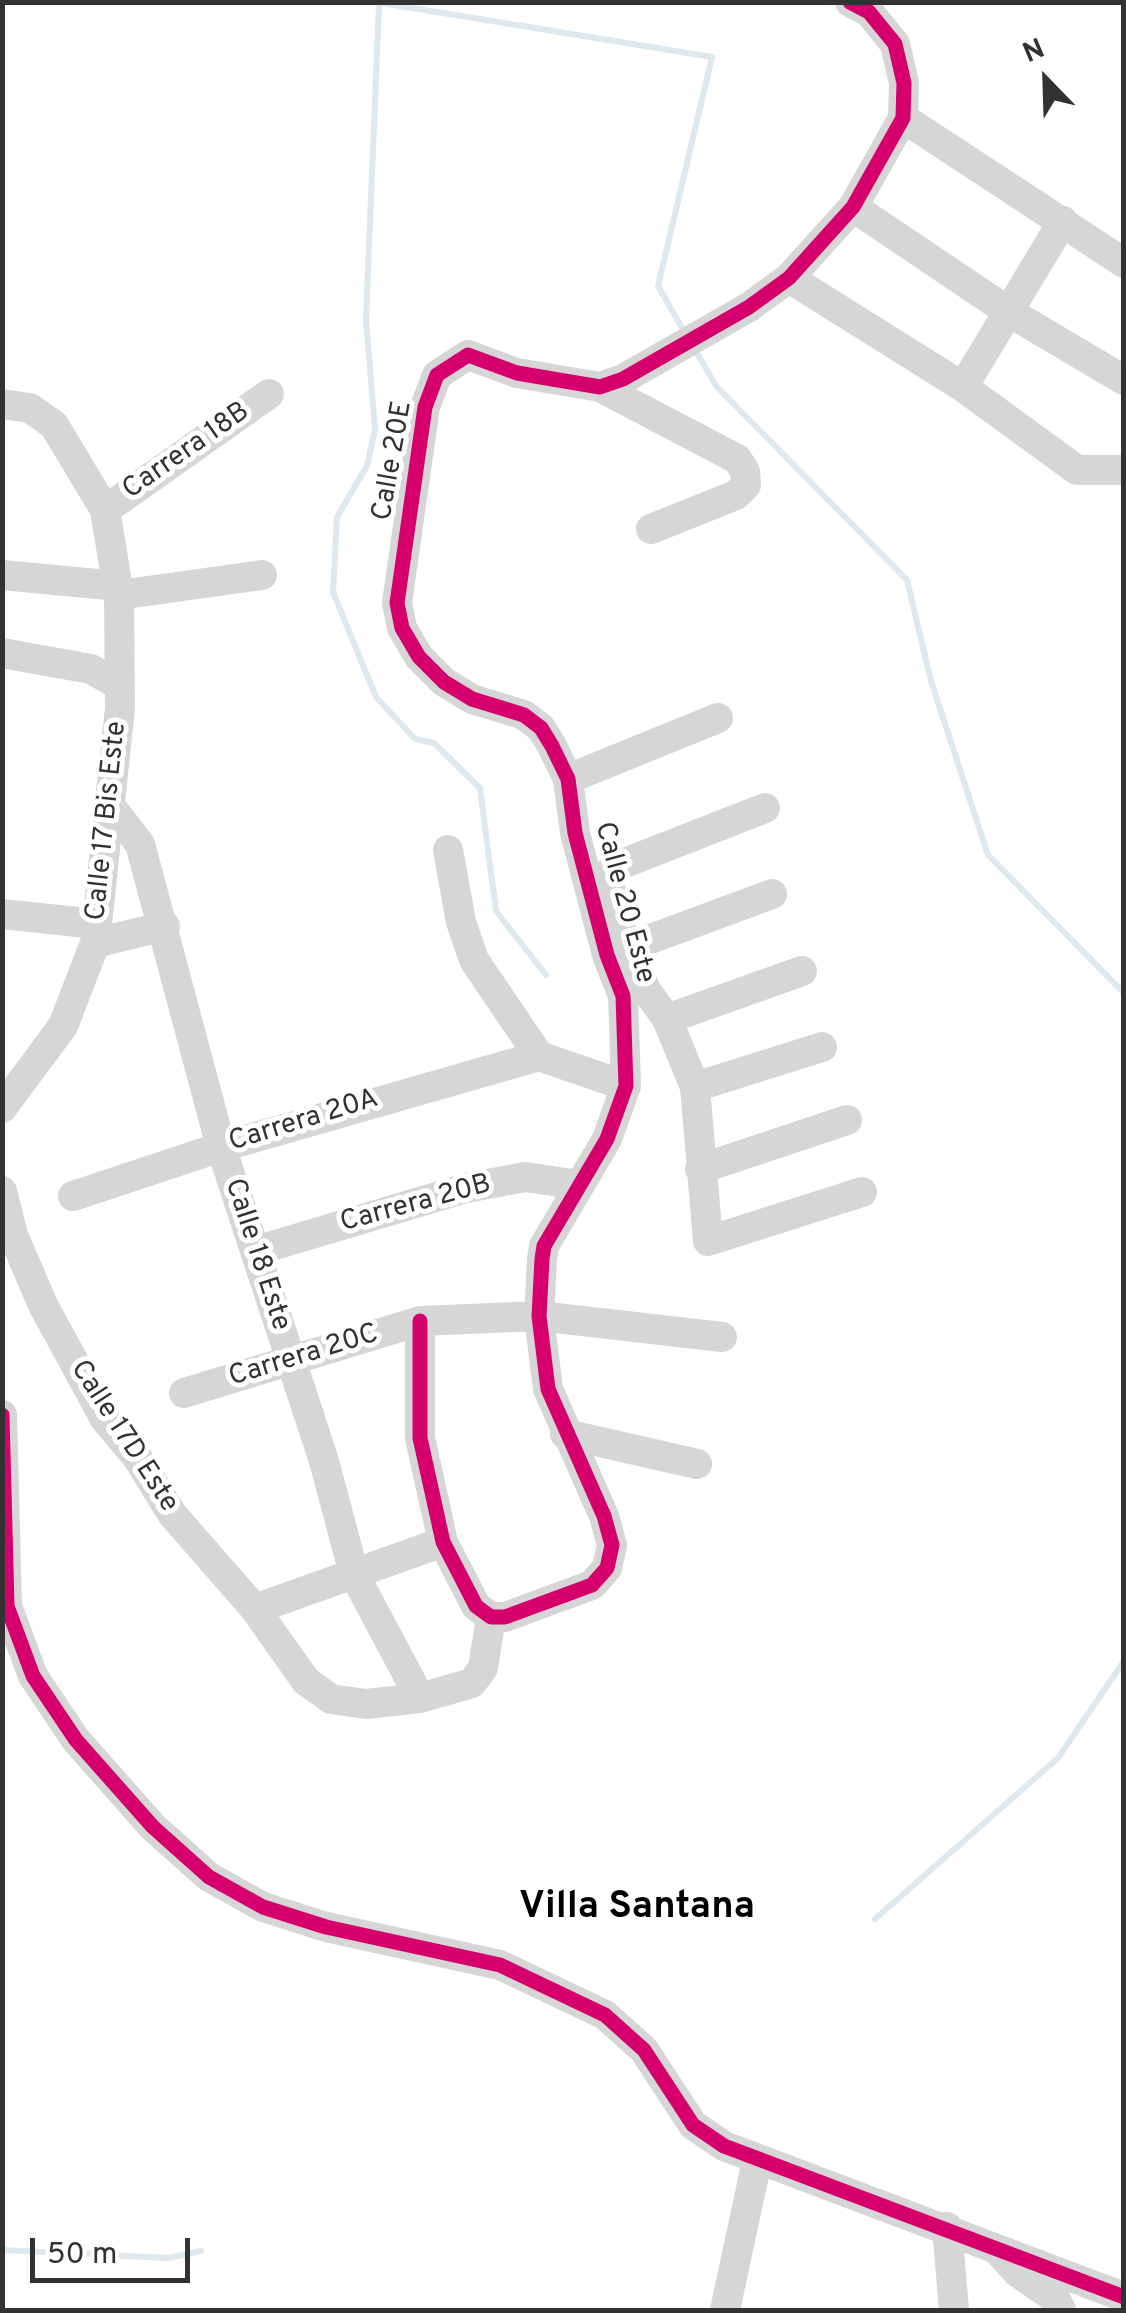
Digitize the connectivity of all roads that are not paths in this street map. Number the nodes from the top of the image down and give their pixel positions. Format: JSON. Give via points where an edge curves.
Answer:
{"nodes":[{"id":1,"x":850,"y":2,"type":"edge"},
{"id":2,"x":903,"y":118,"type":"junction"},
{"id":3,"x":853,"y":207,"type":"junction"},
{"id":4,"x":1063,"y":222,"type":"junction"},
{"id":5,"x":1124,"y":263,"type":"edge"},
{"id":6,"x":789,"y":278,"type":"junction"},
{"id":7,"x":1009,"y":312,"type":"junction"},
{"id":8,"x":1124,"y":380,"type":"edge"},
{"id":9,"x":600,"y":387,"type":"junction"},
{"id":10,"x":963,"y":387,"type":"junction"},
{"id":11,"x":269,"y":394,"type":"dead end"},
{"id":12,"x":2,"y":404,"type":"edge"},
{"id":13,"x":1124,"y":470,"type":"edge"},
{"id":14,"x":105,"y":510,"type":"junction"},
{"id":15,"x":650,"y":529,"type":"dead end"},
{"id":16,"x":2,"y":576,"type":"edge"},
{"id":17,"x":262,"y":576,"type":"dead end"},
{"id":18,"x":119,"y":590,"type":"junction"},
{"id":19,"x":2,"y":653,"type":"edge"},
{"id":20,"x":117,"y":684,"type":"junction"},
{"id":21,"x":718,"y":718,"type":"dead end"},
{"id":22,"x":568,"y":779,"type":"junction"},
{"id":23,"x":111,"y":807,"type":"junction"},
{"id":24,"x":765,"y":808,"type":"dead end"},
{"id":25,"x":448,"y":850,"type":"dead end"},
{"id":26,"x":772,"y":894,"type":"dead end"},
{"id":27,"x":2,"y":914,"type":"edge"},
{"id":28,"x":165,"y":926,"type":"junction"},
{"id":29,"x":96,"y":934,"type":"junction"},
{"id":30,"x":617,"y":951,"type":"junction"},
{"id":31,"x":802,"y":971,"type":"dead end"},
{"id":32,"x":666,"y":1018,"type":"junction"},
{"id":33,"x":822,"y":1047,"type":"dead end"},
{"id":34,"x":539,"y":1056,"type":"junction"},
{"id":35,"x":626,"y":1086,"type":"junction"},
{"id":36,"x":694,"y":1087,"type":"junction"},
{"id":37,"x":2,"y":1108,"type":"edge"},
{"id":38,"x":847,"y":1120,"type":"dead end"},
{"id":39,"x":221,"y":1147,"type":"junction"},
{"id":40,"x":700,"y":1169,"type":"junction"},
{"id":41,"x":578,"y":1185,"type":"junction"},
{"id":42,"x":2,"y":1190,"type":"edge"},
{"id":43,"x":862,"y":1192,"type":"dead end"},
{"id":44,"x":73,"y":1196,"type":"dead end"},
{"id":45,"x":255,"y":1251,"type":"junction"},
{"id":46,"x":539,"y":1316,"type":"junction"},
{"id":47,"x":420,"y":1322,"type":"junction"},
{"id":48,"x":722,"y":1337,"type":"dead end"},
{"id":49,"x":290,"y":1362,"type":"junction"},
{"id":50,"x":184,"y":1393,"type":"dead end"},
{"id":51,"x":2,"y":1414,"type":"edge"},
{"id":52,"x":565,"y":1434,"type":"junction"},
{"id":53,"x":697,"y":1464,"type":"dead end"},
{"id":54,"x":442,"y":1542,"type":"junction"},
{"id":55,"x":354,"y":1574,"type":"junction"},
{"id":56,"x":5,"y":1608,"type":"edge"},
{"id":57,"x":255,"y":1608,"type":"junction"},
{"id":58,"x":490,"y":1617,"type":"junction"},
{"id":59,"x":420,"y":1698,"type":"junction"},
{"id":60,"x":757,"y":2161,"type":"junction"},
{"id":61,"x":948,"y":2227,"type":"junction"},
{"id":62,"x":991,"y":2243,"type":"junction"},
{"id":63,"x":1124,"y":2296,"type":"edge"},
{"id":64,"x":725,"y":2310,"type":"edge"},
{"id":65,"x":954,"y":2310,"type":"edge"},
{"id":66,"x":1062,"y":2310,"type":"edge"}],
"edges":[{"from":1,"to":2,"type":"street","via":[[869,12],[895,44]]},
{"from":2,"to":3,"type":"street"},
{"from":2,"to":4,"type":"street"},
{"from":3,"to":6,"type":"street"},
{"from":3,"to":7,"type":"street"},
{"from":4,"to":5,"type":"street"},
{"from":4,"to":7,"type":"street"},
{"from":6,"to":9,"type":"street","via":[[749,307]]},
{"from":6,"to":10,"type":"street"},
{"from":7,"to":8,"type":"street"},
{"from":7,"to":10,"type":"street"},
{"from":9,"to":15,"type":"street","name":"Calle 20E","via":[[738,460],[745,472],[746,486],[736,495]]},
{"from":9,"to":22,"type":"street","name":"Calle 20E","via":[[518,373],[468,355],[437,375],[425,407],[396,603],[419,657],[472,700],[541,728]]},
{"from":10,"to":13,"type":"street","via":[[1077,470]]},
{"from":11,"to":14,"type":"street","name":"Carrera 18B"},
{"from":12,"to":14,"type":"street","via":[[30,408],[54,424]]},
{"from":14,"to":18,"type":"street","name":"Calle 17 Bis Este"},
{"from":16,"to":18,"type":"street"},
{"from":17,"to":18,"type":"street"},
{"from":18,"to":20,"type":"street","name":"Calle 17 Bis Este"},
{"from":19,"to":20,"type":"street","via":[[91,668]]},
{"from":20,"to":23,"type":"street","name":"Calle 17 Bis Este"},
{"from":21,"to":22,"type":"street"},
{"from":22,"to":30,"type":"street","name":"Calle 20 Este","via":[[575,833]]},
{"from":23,"to":28,"type":"street","name":"Calle 18 Este","via":[[140,844]]},
{"from":23,"to":29,"type":"street","name":"Calle 17 Bis Este"},
{"from":24,"to":30,"type":"street","name":"Calle 20 Este","via":[[610,872]]},
{"from":25,"to":34,"type":"street","via":[[474,960]]},
{"from":26,"to":30,"type":"street"},
{"from":27,"to":29,"type":"street"},
{"from":28,"to":29,"type":"street"},
{"from":28,"to":39,"type":"street","name":"Calle 18 Este"},
{"from":29,"to":37,"type":"street","name":"Calle 17 Bis Este","via":[[63,1026]]},
{"from":30,"to":32,"type":"street","name":"Calle 20 Este"},
{"from":30,"to":35,"type":"street","name":"Calle 20 Este","via":[[628,1040]]},
{"from":31,"to":32,"type":"street"},
{"from":32,"to":36,"type":"street","name":"Calle 20 Este"},
{"from":33,"to":36,"type":"street"},
{"from":34,"to":35,"type":"street"},
{"from":34,"to":39,"type":"street","name":"Carrera 20A"},
{"from":35,"to":41,"type":"street","name":"Calle 20 Este","via":[[607,1138]]},
{"from":36,"to":40,"type":"street","name":"Calle 20 Este"},
{"from":38,"to":40,"type":"street"},
{"from":39,"to":44,"type":"street","name":"Carrera 20A"},
{"from":39,"to":45,"type":"street","name":"Calle 18 Este"},
{"from":40,"to":43,"type":"street","name":"Calle 20 Este","via":[[708,1240]]},
{"from":41,"to":45,"type":"street","name":"Carrera 20B","via":[[525,1177],[466,1188]]},
{"from":41,"to":46,"type":"street","name":"Calle 20 Este","via":[[544,1246]]},
{"from":42,"to":57,"type":"street","name":"Calle 17D Este","via":[[13,1236],[43,1305],[105,1419],[172,1514]]},
{"from":45,"to":49,"type":"street","name":"Calle 18 Este"},
{"from":46,"to":47,"type":"street","name":"Carrera 20C"},
{"from":46,"to":48,"type":"street","name":"Carrera 20C"},
{"from":46,"to":52,"type":"street","name":"Calle 20 Este","via":[[548,1389]]},
{"from":47,"to":49,"type":"street","name":"Carrera 20C"},
{"from":47,"to":54,"type":"street","via":[[420,1438]]},
{"from":49,"to":50,"type":"street","name":"Carrera 20C"},
{"from":49,"to":55,"type":"street","name":"Calle 18 Este"},
{"from":51,"to":56,"type":"street"},
{"from":52,"to":53,"type":"street"},
{"from":52,"to":58,"type":"street","name":"Calle 20 Este","via":[[604,1516],[612,1545],[607,1568],[592,1585],[562,1599]]},
{"from":54,"to":55,"type":"street"},
{"from":54,"to":58,"type":"street","via":[[476,1606]]},
{"from":55,"to":57,"type":"street"},
{"from":55,"to":59,"type":"street","name":"Calle 18 Este"},
{"from":56,"to":60,"type":"street","via":[[50,1706],[153,1827],[209,1877],[263,1906],[326,1927],[500,1965],[604,2015],[644,2050],[693,2125]]},
{"from":57,"to":59,"type":"street","name":"Calle 17D Este","via":[[306,1681],[331,1699],[366,1704]]},
{"from":58,"to":59,"type":"street","name":"Calle 17D Este","via":[[483,1668],[472,1683]]},
{"from":60,"to":61,"type":"street"},
{"from":60,"to":64,"type":"street"},
{"from":61,"to":62,"type":"street"},
{"from":61,"to":65,"type":"street"},
{"from":62,"to":63,"type":"street"},
{"from":62,"to":66,"type":"street"}]}
